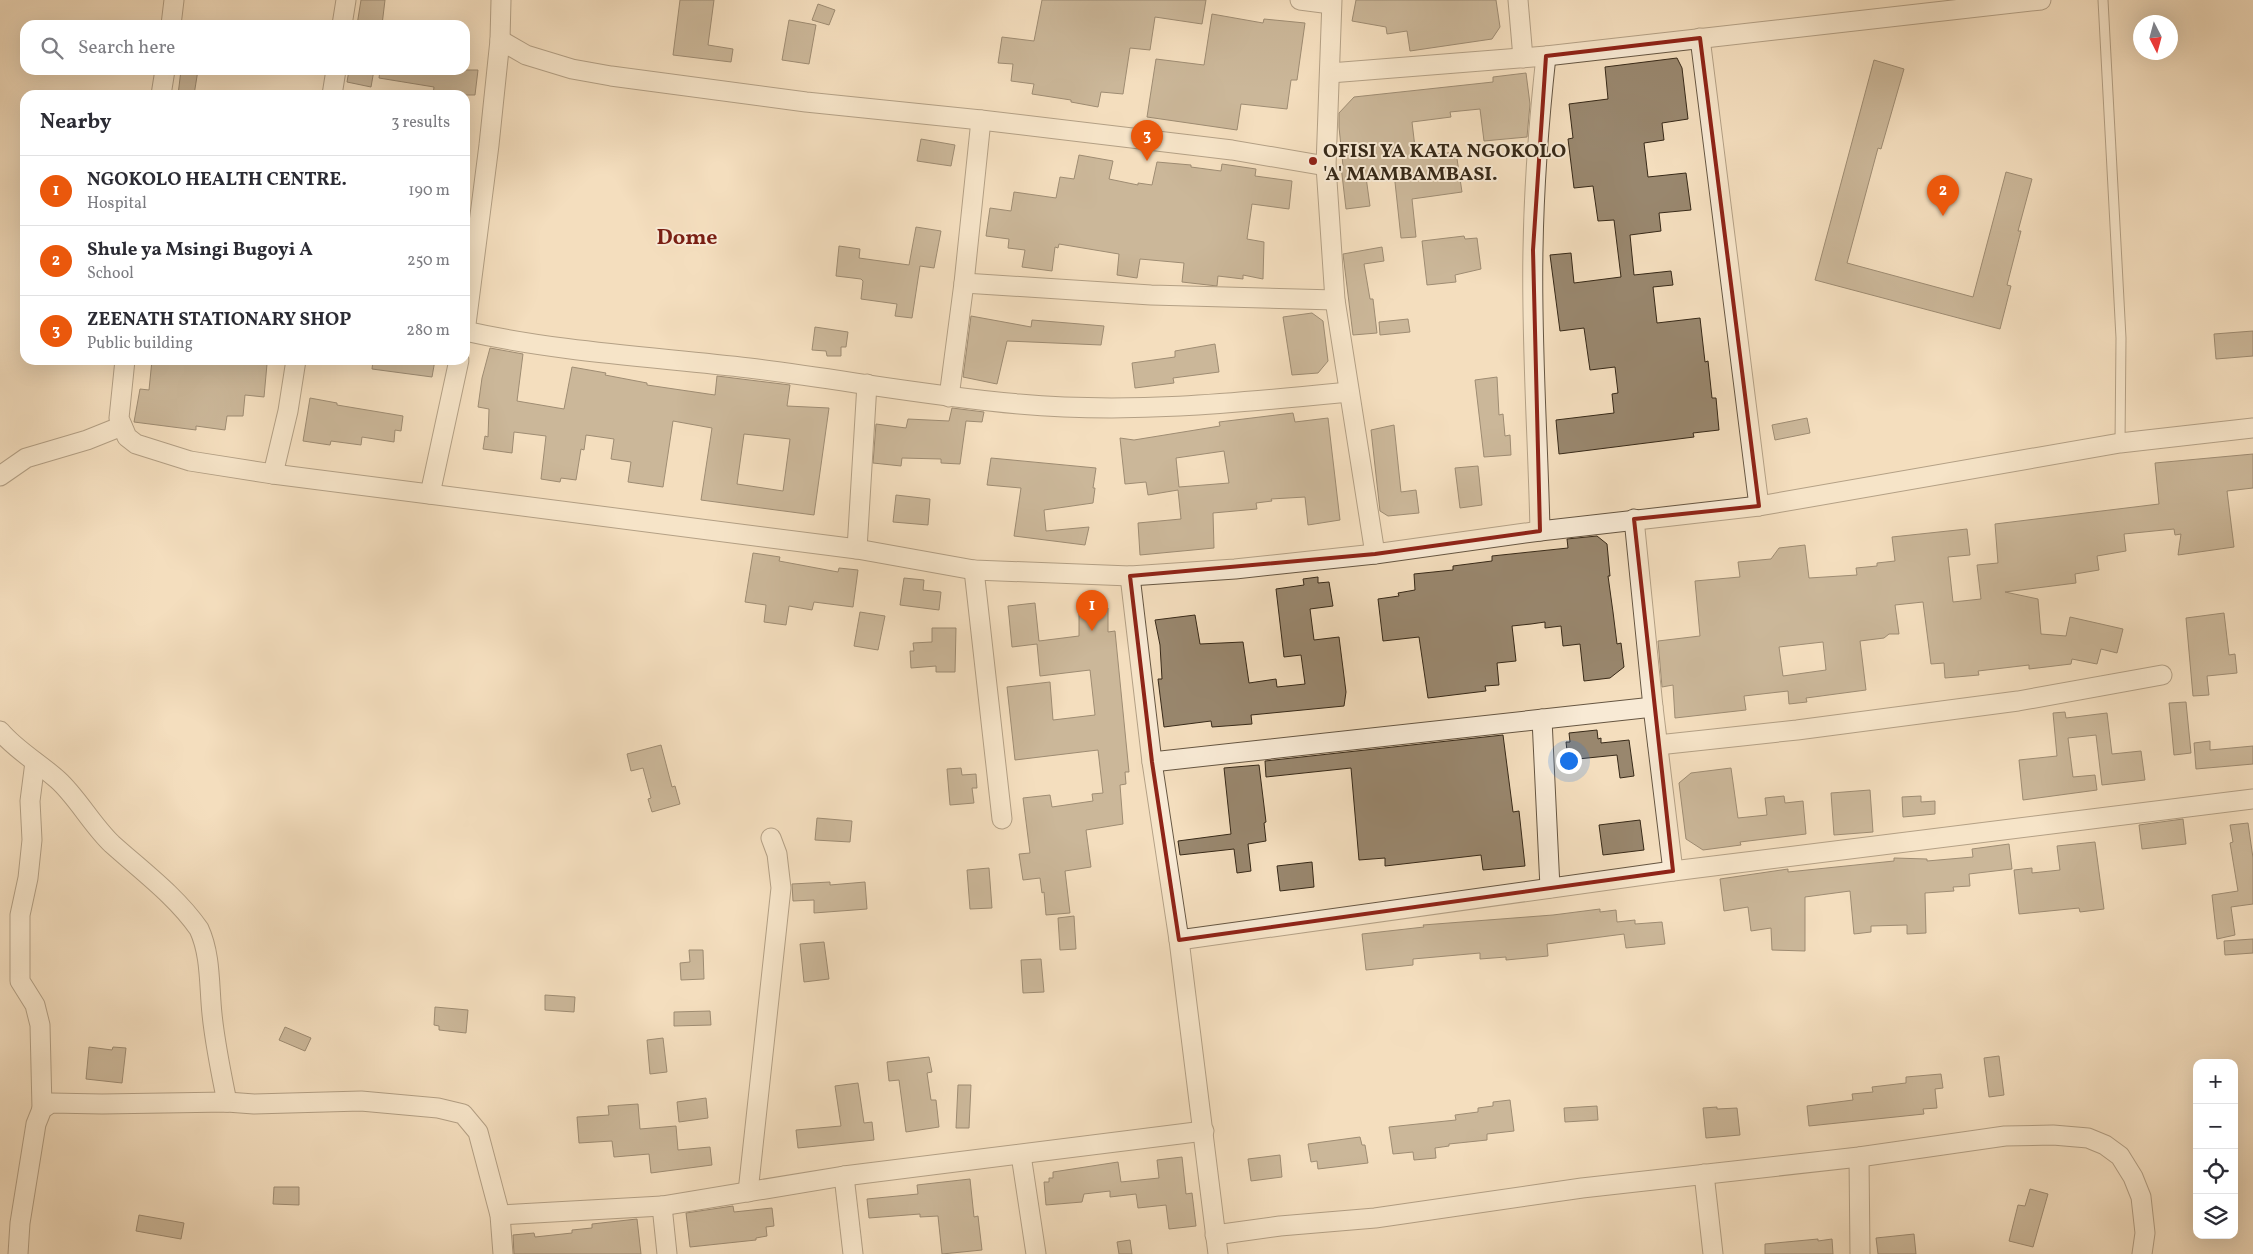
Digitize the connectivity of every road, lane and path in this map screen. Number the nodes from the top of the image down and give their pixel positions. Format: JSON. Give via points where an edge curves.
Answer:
{"nodes":[{"id":1,"x":174,"y":0,"type":"edge"},
{"id":2,"x":346,"y":0,"type":"edge"},
{"id":3,"x":501,"y":0,"type":"edge"},
{"id":4,"x":1300,"y":0,"type":"edge"},
{"id":5,"x":1518,"y":0,"type":"edge"},
{"id":6,"x":2041,"y":0,"type":"edge"},
{"id":7,"x":2103,"y":0,"type":"edge"},
{"id":8,"x":1332,"y":2,"type":"edge"},
{"id":9,"x":172,"y":20,"type":"edge"},
{"id":10,"x":343,"y":20,"type":"edge"},
{"id":11,"x":1700,"y":38,"type":"junction"},
{"id":12,"x":500,"y":40,"type":"junction"},
{"id":13,"x":1546,"y":56,"type":"junction"},
{"id":14,"x":1523,"y":58,"type":"junction"},
{"id":15,"x":1330,"y":74,"type":"junction"},
{"id":16,"x":164,"y":75,"type":"edge"},
{"id":17,"x":335,"y":75,"type":"edge"},
{"id":18,"x":163,"y":90,"type":"edge"},
{"id":19,"x":333,"y":90,"type":"edge"},
{"id":20,"x":981,"y":120,"type":"junction"},
{"id":21,"x":1326,"y":166,"type":"junction"},
{"id":22,"x":964,"y":283,"type":"junction"},
{"id":23,"x":470,"y":290,"type":"edge"},
{"id":24,"x":1335,"y":300,"type":"junction"},
{"id":25,"x":470,"y":333,"type":"edge"},
{"id":26,"x":124,"y":365,"type":"edge"},
{"id":27,"x":295,"y":365,"type":"edge"},
{"id":28,"x":459,"y":365,"type":"edge"},
{"id":29,"x":867,"y":384,"type":"junction"},
{"id":30,"x":1349,"y":392,"type":"junction"},
{"id":31,"x":949,"y":396,"type":"junction"},
{"id":32,"x":122,"y":426,"type":"junction"},
{"id":33,"x":2253,"y":428,"type":"edge"},
{"id":34,"x":2120,"y":443,"type":"junction"},
{"id":35,"x":273,"y":474,"type":"junction"},
{"id":36,"x":0,"y":476,"type":"edge"},
{"id":37,"x":430,"y":494,"type":"junction"},
{"id":38,"x":1759,"y":506,"type":"junction"},
{"id":39,"x":1634,"y":519,"type":"junction"},
{"id":40,"x":1540,"y":531,"type":"junction"},
{"id":41,"x":857,"y":549,"type":"junction"},
{"id":42,"x":1375,"y":554,"type":"junction"},
{"id":43,"x":974,"y":570,"type":"junction"},
{"id":44,"x":1130,"y":576,"type":"junction"},
{"id":45,"x":2162,"y":674,"type":"dead end"},
{"id":46,"x":1653,"y":708,"type":"junction"},
{"id":47,"x":1542,"y":719,"type":"junction"},
{"id":48,"x":0,"y":731,"type":"edge"},
{"id":49,"x":1658,"y":745,"type":"junction"},
{"id":50,"x":35,"y":762,"type":"junction"},
{"id":51,"x":1152,"y":762,"type":"junction"},
{"id":52,"x":2253,"y":799,"type":"edge"},
{"id":53,"x":1002,"y":819,"type":"dead end"},
{"id":54,"x":771,"y":838,"type":"dead end"},
{"id":55,"x":1672,"y":871,"type":"junction"},
{"id":56,"x":1550,"y":888,"type":"junction"},
{"id":57,"x":1179,"y":940,"type":"junction"},
{"id":58,"x":227,"y":1102,"type":"junction"},
{"id":59,"x":42,"y":1109,"type":"junction"},
{"id":60,"x":1204,"y":1131,"type":"junction"},
{"id":61,"x":1021,"y":1155,"type":"junction"},
{"id":62,"x":1858,"y":1157,"type":"junction"},
{"id":63,"x":1704,"y":1174,"type":"junction"},
{"id":64,"x":844,"y":1176,"type":"junction"},
{"id":65,"x":748,"y":1192,"type":"junction"},
{"id":66,"x":662,"y":1206,"type":"junction"},
{"id":67,"x":500,"y":1215,"type":"junction"},
{"id":68,"x":1215,"y":1234,"type":"junction"},
{"id":69,"x":18,"y":1254,"type":"edge"},
{"id":70,"x":503,"y":1254,"type":"edge"},
{"id":71,"x":667,"y":1254,"type":"edge"},
{"id":72,"x":853,"y":1254,"type":"edge"},
{"id":73,"x":1036,"y":1254,"type":"edge"},
{"id":74,"x":1218,"y":1254,"type":"edge"},
{"id":75,"x":1712,"y":1254,"type":"edge"},
{"id":76,"x":1860,"y":1254,"type":"edge"},
{"id":77,"x":2142,"y":1254,"type":"edge"}],
"edges":[{"from":1,"to":9,"type":"street"},
{"from":2,"to":10,"type":"street"},
{"from":3,"to":12,"type":"street"},
{"from":4,"to":8,"type":"street"},
{"from":5,"to":14,"type":"street"},
{"from":6,"to":11,"type":"street"},
{"from":7,"to":34,"type":"lane","via":[[2121,338]]},
{"from":8,"to":15,"type":"street"},
{"from":11,"to":13,"type":"street"},
{"from":11,"to":38,"type":"street"},
{"from":12,"to":20,"type":"street","via":[[526,55],[572,69],[612,76],[806,102]]},
{"from":12,"to":23,"type":"street"},
{"from":13,"to":14,"type":"street"},
{"from":13,"to":40,"type":"street","via":[[1533,250]]},
{"from":14,"to":15,"type":"street"},
{"from":15,"to":21,"type":"street"},
{"from":16,"to":18,"type":"street"},
{"from":17,"to":19,"type":"street"},
{"from":20,"to":21,"type":"street","via":[[1232,150]]},
{"from":20,"to":22,"type":"street"},
{"from":21,"to":24,"type":"street"},
{"from":22,"to":24,"type":"street","via":[[1151,295]]},
{"from":22,"to":31,"type":"street"},
{"from":24,"to":30,"type":"street"},
{"from":25,"to":29,"type":"street"},
{"from":26,"to":32,"type":"street","via":[[119,409]]},
{"from":27,"to":35,"type":"street"},
{"from":28,"to":37,"type":"street"},
{"from":29,"to":31,"type":"street"},
{"from":29,"to":41,"type":"street"},
{"from":30,"to":31,"type":"street","via":[[1146,409],[1020,404]]},
{"from":30,"to":42,"type":"street"},
{"from":32,"to":35,"type":"street","via":[[126,437],[136,444],[190,461]]},
{"from":32,"to":36,"type":"street","via":[[26,458]]},
{"from":33,"to":34,"type":"street"},
{"from":34,"to":38,"type":"street"},
{"from":35,"to":37,"type":"street"},
{"from":37,"to":41,"type":"street"},
{"from":38,"to":39,"type":"street"},
{"from":39,"to":40,"type":"street"},
{"from":39,"to":46,"type":"street"},
{"from":40,"to":42,"type":"street"},
{"from":41,"to":43,"type":"street"},
{"from":42,"to":44,"type":"street"},
{"from":43,"to":44,"type":"street"},
{"from":43,"to":53,"type":"street"},
{"from":44,"to":51,"type":"street"},
{"from":45,"to":49,"type":"street","via":[[2018,701]]},
{"from":46,"to":47,"type":"street"},
{"from":46,"to":49,"type":"street"},
{"from":47,"to":51,"type":"street"},
{"from":47,"to":56,"type":"street"},
{"from":48,"to":50,"type":"street","via":[[12,746]]},
{"from":49,"to":55,"type":"street"},
{"from":50,"to":58,"type":"street","via":[[60,782],[112,844],[140,866],[200,929],[204,939],[217,1057]]},
{"from":50,"to":59,"type":"street","via":[[30,801],[32,840],[20,916],[20,981],[35,1005],[40,1025]]},
{"from":51,"to":57,"type":"street"},
{"from":52,"to":55,"type":"street"},
{"from":54,"to":65,"type":"street","via":[[778,854],[781,888]]},
{"from":55,"to":56,"type":"street"},
{"from":56,"to":57,"type":"street"},
{"from":57,"to":60,"type":"street"},
{"from":58,"to":59,"type":"street","via":[[51,1103]]},
{"from":58,"to":67,"type":"street","via":[[361,1101],[438,1108],[463,1114],[478,1132]]},
{"from":59,"to":69,"type":"street","via":[[36,1124]]},
{"from":60,"to":61,"type":"street"},
{"from":60,"to":68,"type":"street"},
{"from":61,"to":64,"type":"street"},
{"from":61,"to":73,"type":"street"},
{"from":62,"to":63,"type":"street"},
{"from":62,"to":76,"type":"street"},
{"from":62,"to":77,"type":"street","via":[[2005,1136],[2088,1138],[2105,1144],[2120,1156],[2133,1177],[2144,1214]]},
{"from":63,"to":68,"type":"street","via":[[1375,1218]]},
{"from":63,"to":75,"type":"street"},
{"from":64,"to":65,"type":"street"},
{"from":64,"to":72,"type":"street"},
{"from":65,"to":66,"type":"street"},
{"from":66,"to":67,"type":"street"},
{"from":66,"to":71,"type":"street"},
{"from":67,"to":70,"type":"street"},
{"from":68,"to":74,"type":"street"}]}
